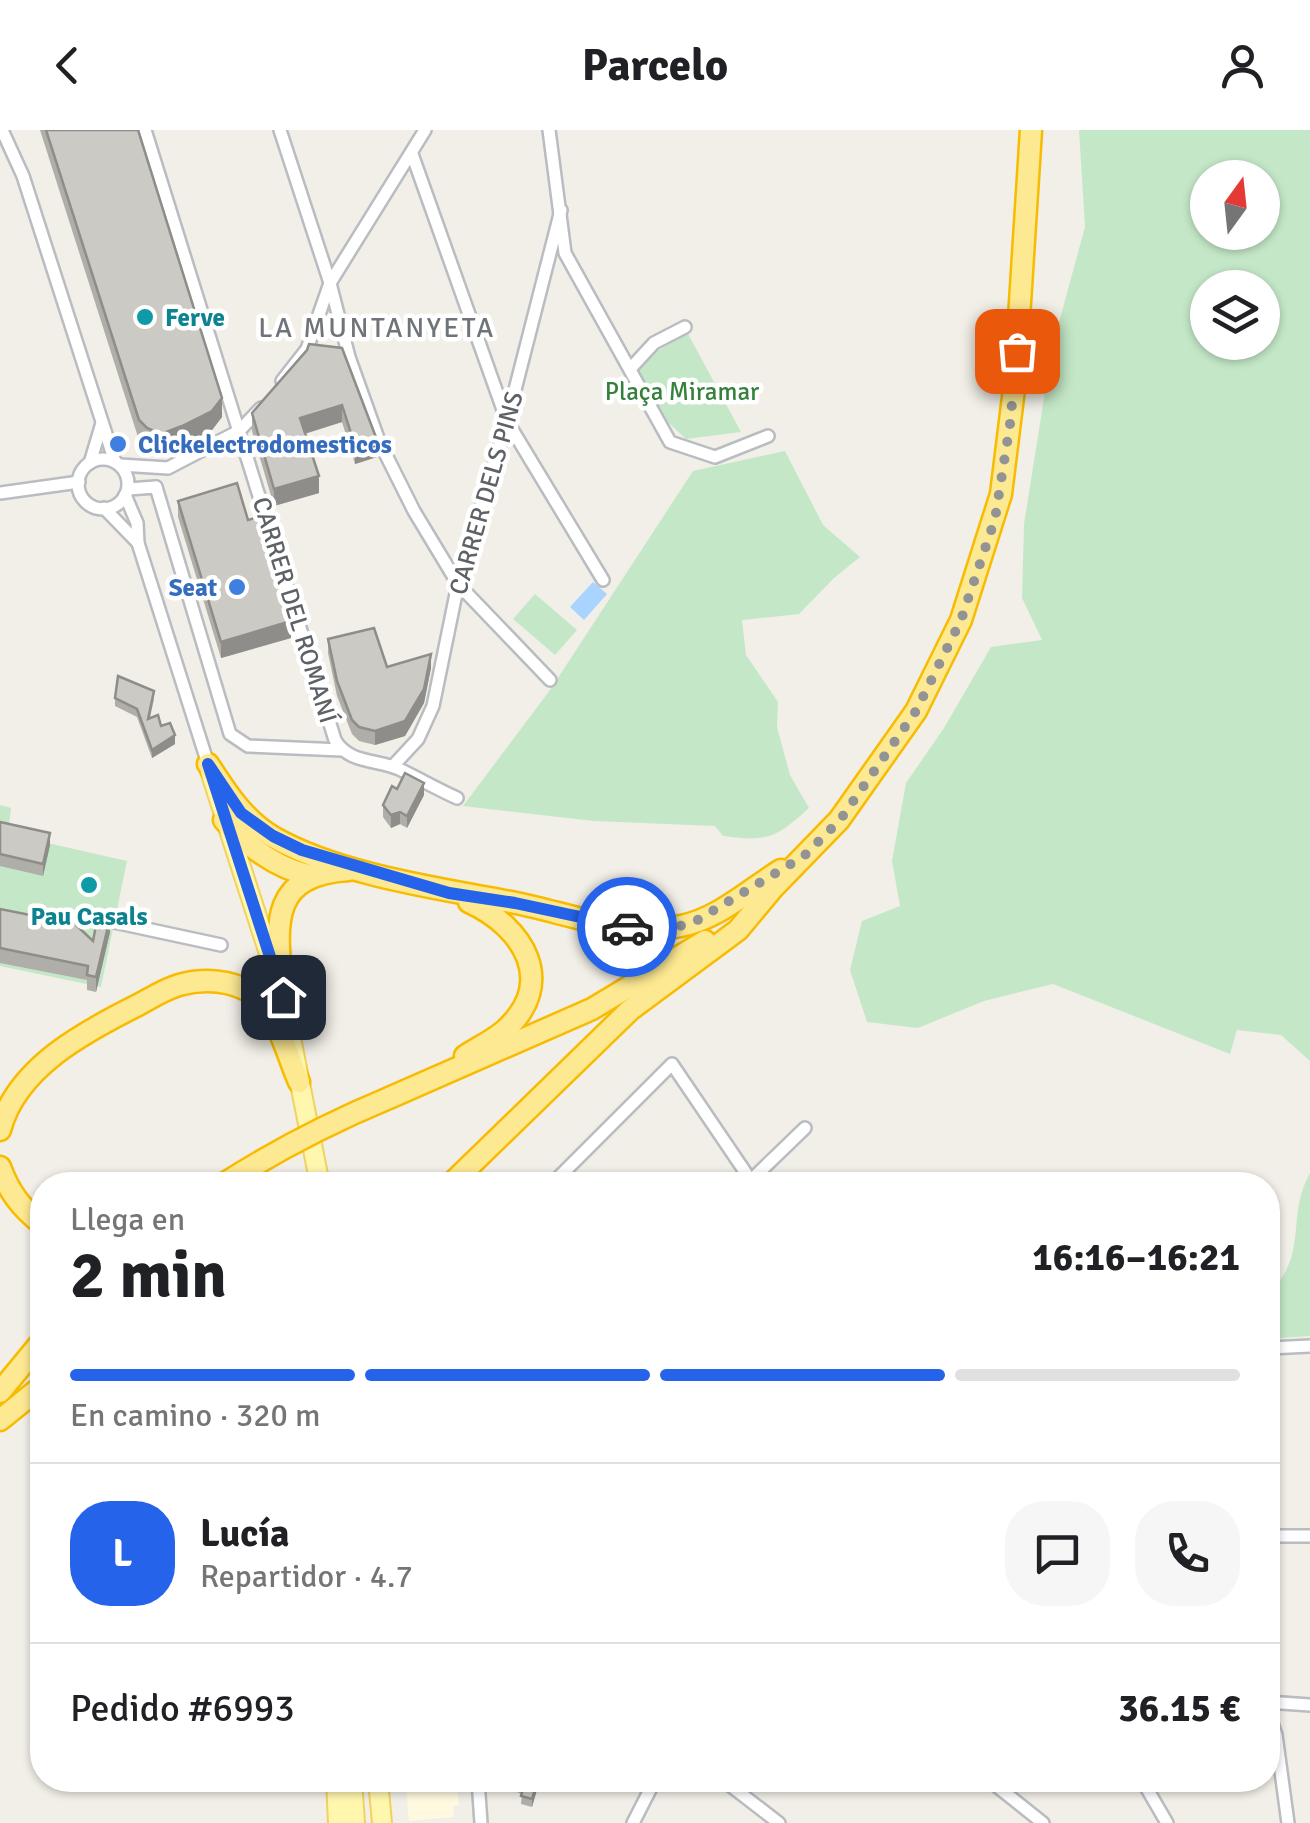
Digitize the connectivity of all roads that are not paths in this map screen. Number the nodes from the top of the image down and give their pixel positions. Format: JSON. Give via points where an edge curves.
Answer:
{"nodes":[{"id":1,"x":2,"y":130,"type":"edge"},
{"id":2,"x":145,"y":130,"type":"edge"},
{"id":3,"x":280,"y":130,"type":"edge"},
{"id":4,"x":425,"y":130,"type":"edge"},
{"id":5,"x":549,"y":130,"type":"edge"},
{"id":6,"x":1031,"y":130,"type":"edge"},
{"id":7,"x":412,"y":154,"type":"junction"},
{"id":8,"x":561,"y":210,"type":"junction"},
{"id":9,"x":330,"y":284,"type":"junction"},
{"id":10,"x":685,"y":326,"type":"dead end"},
{"id":11,"x":307,"y":349,"type":"junction"},
{"id":12,"x":321,"y":352,"type":"edge"},
{"id":13,"x":335,"y":354,"type":"edge"},
{"id":14,"x":349,"y":357,"type":"junction"},
{"id":15,"x":630,"y":369,"type":"junction"},
{"id":16,"x":507,"y":421,"type":"junction"},
{"id":17,"x":102,"y":423,"type":"junction"},
{"id":18,"x":240,"y":432,"type":"junction"},
{"id":19,"x":768,"y":436,"type":"dead end"},
{"id":20,"x":90,"y":463,"type":"junction"},
{"id":21,"x":118,"y":464,"type":"junction"},
{"id":22,"x":168,"y":468,"type":"junction"},
{"id":23,"x":79,"y":482,"type":"junction"},
{"id":24,"x":156,"y":488,"type":"junction"},
{"id":25,"x":126,"y":492,"type":"junction"},
{"id":26,"x":0,"y":493,"type":"edge"},
{"id":27,"x":104,"y":508,"type":"junction"},
{"id":28,"x":138,"y":543,"type":"junction"},
{"id":29,"x":603,"y":580,"type":"dead end"},
{"id":30,"x":458,"y":584,"type":"junction"},
{"id":31,"x":550,"y":680,"type":"dead end"},
{"id":32,"x":341,"y":750,"type":"junction"},
{"id":33,"x":208,"y":764,"type":"junction"},
{"id":34,"x":393,"y":766,"type":"junction"},
{"id":35,"x":457,"y":798,"type":"dead end"},
{"id":36,"x":224,"y":820,"type":"junction"},
{"id":37,"x":804,"y":856,"type":"junction"},
{"id":38,"x":359,"y":869,"type":"junction"},
{"id":39,"x":313,"y":876,"type":"junction"},
{"id":40,"x":774,"y":888,"type":"junction"},
{"id":41,"x":449,"y":893,"type":"junction"},
{"id":42,"x":114,"y":922,"type":"edge"},
{"id":43,"x":221,"y":945,"type":"dead end"},
{"id":44,"x":283,"y":997,"type":"junction"},
{"id":45,"x":437,"y":1078,"type":"junction"},
{"id":46,"x":299,"y":1082,"type":"junction"},
{"id":47,"x":805,"y":1128,"type":"dead end"},
{"id":48,"x":0,"y":1130,"type":"edge"},
{"id":49,"x":0,"y":1167,"type":"edge"},
{"id":50,"x":242,"y":1172,"type":"edge"},
{"id":51,"x":317,"y":1172,"type":"edge"},
{"id":52,"x":463,"y":1172,"type":"edge"},
{"id":53,"x":564,"y":1172,"type":"edge"},
{"id":54,"x":742,"y":1172,"type":"edge"},
{"id":55,"x":762,"y":1172,"type":"edge"},
{"id":56,"x":30,"y":1214,"type":"edge"},
{"id":57,"x":1310,"y":1346,"type":"edge"},
{"id":58,"x":1280,"y":1347,"type":"edge"},
{"id":59,"x":30,"y":1356,"type":"edge"},
{"id":60,"x":0,"y":1392,"type":"edge"},
{"id":61,"x":30,"y":1396,"type":"edge"},
{"id":62,"x":0,"y":1420,"type":"edge"},
{"id":63,"x":1280,"y":1536,"type":"edge"},
{"id":64,"x":1310,"y":1536,"type":"edge"},
{"id":65,"x":1280,"y":1703,"type":"edge"},
{"id":66,"x":1310,"y":1705,"type":"edge"},
{"id":67,"x":1280,"y":1765,"type":"edge"},
{"id":68,"x":337,"y":1792,"type":"edge"},
{"id":69,"x":356,"y":1792,"type":"edge"},
{"id":70,"x":379,"y":1792,"type":"edge"},
{"id":71,"x":479,"y":1792,"type":"edge"},
{"id":72,"x":649,"y":1792,"type":"edge"},
{"id":73,"x":738,"y":1792,"type":"edge"},
{"id":74,"x":1004,"y":1792,"type":"edge"},
{"id":75,"x":1149,"y":1792,"type":"edge"},
{"id":76,"x":338,"y":1823,"type":"edge"},
{"id":77,"x":358,"y":1823,"type":"edge"},
{"id":78,"x":382,"y":1823,"type":"edge"},
{"id":79,"x":481,"y":1823,"type":"edge"},
{"id":80,"x":633,"y":1823,"type":"edge"},
{"id":81,"x":778,"y":1823,"type":"edge"},
{"id":82,"x":1043,"y":1823,"type":"edge"},
{"id":83,"x":1167,"y":1823,"type":"edge"},
{"id":84,"x":1288,"y":1823,"type":"edge"}],
"edges":[{"from":1,"to":17,"type":"street","via":[[24,176]]},
{"from":2,"to":18,"type":"street","name":"CARRER DEL ROMANÍ"},
{"from":3,"to":9,"type":"street"},
{"from":4,"to":7,"type":"street"},
{"from":5,"to":8,"type":"street"},
{"from":6,"to":37,"type":"highway","via":[[1010,424],[980,567],[916,711],[840,820]]},
{"from":7,"to":9,"type":"street"},
{"from":7,"to":16,"type":"street"},
{"from":8,"to":15,"type":"street","via":[[565,253]]},
{"from":8,"to":16,"type":"street","name":"CARRER DELS PINS"},
{"from":9,"to":11,"type":"street"},
{"from":9,"to":14,"type":"street"},
{"from":10,"to":15,"type":"street","via":[[654,343]]},
{"from":11,"to":12,"type":"street"},
{"from":11,"to":18,"type":"street"},
{"from":13,"to":14,"type":"street"},
{"from":14,"to":30,"type":"street","via":[[379,442]]},
{"from":15,"to":19,"type":"street","via":[[670,442],[714,457]]},
{"from":16,"to":29,"type":"street"},
{"from":16,"to":30,"type":"street","name":"CARRER DELS PINS"},
{"from":17,"to":20,"type":"street"},
{"from":17,"to":21,"type":"street"},
{"from":18,"to":22,"type":"street"},
{"from":18,"to":32,"type":"street","name":"CARRER DEL ROMANÍ"},
{"from":20,"to":21,"type":"street"},
{"from":20,"to":23,"type":"street"},
{"from":21,"to":22,"type":"street"},
{"from":21,"to":25,"type":"street","via":[[128,478]]},
{"from":22,"to":24,"type":"street"},
{"from":23,"to":26,"type":"street"},
{"from":23,"to":27,"type":"street","via":[[86,501]]},
{"from":24,"to":25,"type":"street"},
{"from":24,"to":32,"type":"street","via":[[230,734],[248,746]]},
{"from":25,"to":27,"type":"street"},
{"from":25,"to":28,"type":"street"},
{"from":27,"to":28,"type":"street"},
{"from":28,"to":33,"type":"street"},
{"from":30,"to":31,"type":"street"},
{"from":30,"to":34,"type":"street","name":"CARRER DELS PINS","via":[[433,706],[418,739]]},
{"from":32,"to":34,"type":"street","name":"CARRER DEL ROMANÍ"},
{"from":33,"to":36,"type":"main road"},
{"from":33,"to":38,"type":"highway","via":[[241,813],[273,836]]},
{"from":34,"to":35,"type":"street","name":"CARRER DEL ROMANÍ"},
{"from":36,"to":39,"type":"highway","via":[[246,845]]},
{"from":36,"to":44,"type":"main road"},
{"from":37,"to":40,"type":"highway"},
{"from":37,"to":41,"type":"highway","via":[[716,912],[680,926],[624,927]]},
{"from":38,"to":39,"type":"highway"},
{"from":38,"to":41,"type":"highway"},
{"from":39,"to":44,"type":"highway","via":[[281,907]]},
{"from":40,"to":45,"type":"highway","via":[[665,968],[592,1009]]},
{"from":40,"to":52,"type":"highway","via":[[738,930],[630,1010]]},
{"from":41,"to":45,"type":"highway","via":[[505,922],[516,935],[526,954],[529,989],[504,1031]]},
{"from":42,"to":43,"type":"street"},
{"from":44,"to":46,"type":"main road"},
{"from":45,"to":50,"type":"highway","bridge":true,"via":[[346,1116]]},
{"from":46,"to":48,"type":"highway","via":[[257,997],[222,981],[191,982],[101,1023],[45,1062],[6,1108]]},
{"from":46,"to":51,"type":"main road"},
{"from":47,"to":55,"type":"street"},
{"from":49,"to":56,"type":"highway","via":[[8,1189]]},
{"from":53,"to":54,"type":"street","via":[[672,1064]]},
{"from":57,"to":58,"type":"street"},
{"from":59,"to":60,"type":"highway"},
{"from":61,"to":62,"type":"highway"},
{"from":63,"to":64,"type":"street"},
{"from":65,"to":66,"type":"street"},
{"from":67,"to":84,"type":"street"},
{"from":68,"to":76,"type":"main road"},
{"from":69,"to":77,"type":"main road"},
{"from":70,"to":78,"type":"main road"},
{"from":71,"to":79,"type":"street"},
{"from":72,"to":80,"type":"street"},
{"from":73,"to":81,"type":"street"},
{"from":74,"to":82,"type":"street"},
{"from":75,"to":83,"type":"street"}]}
